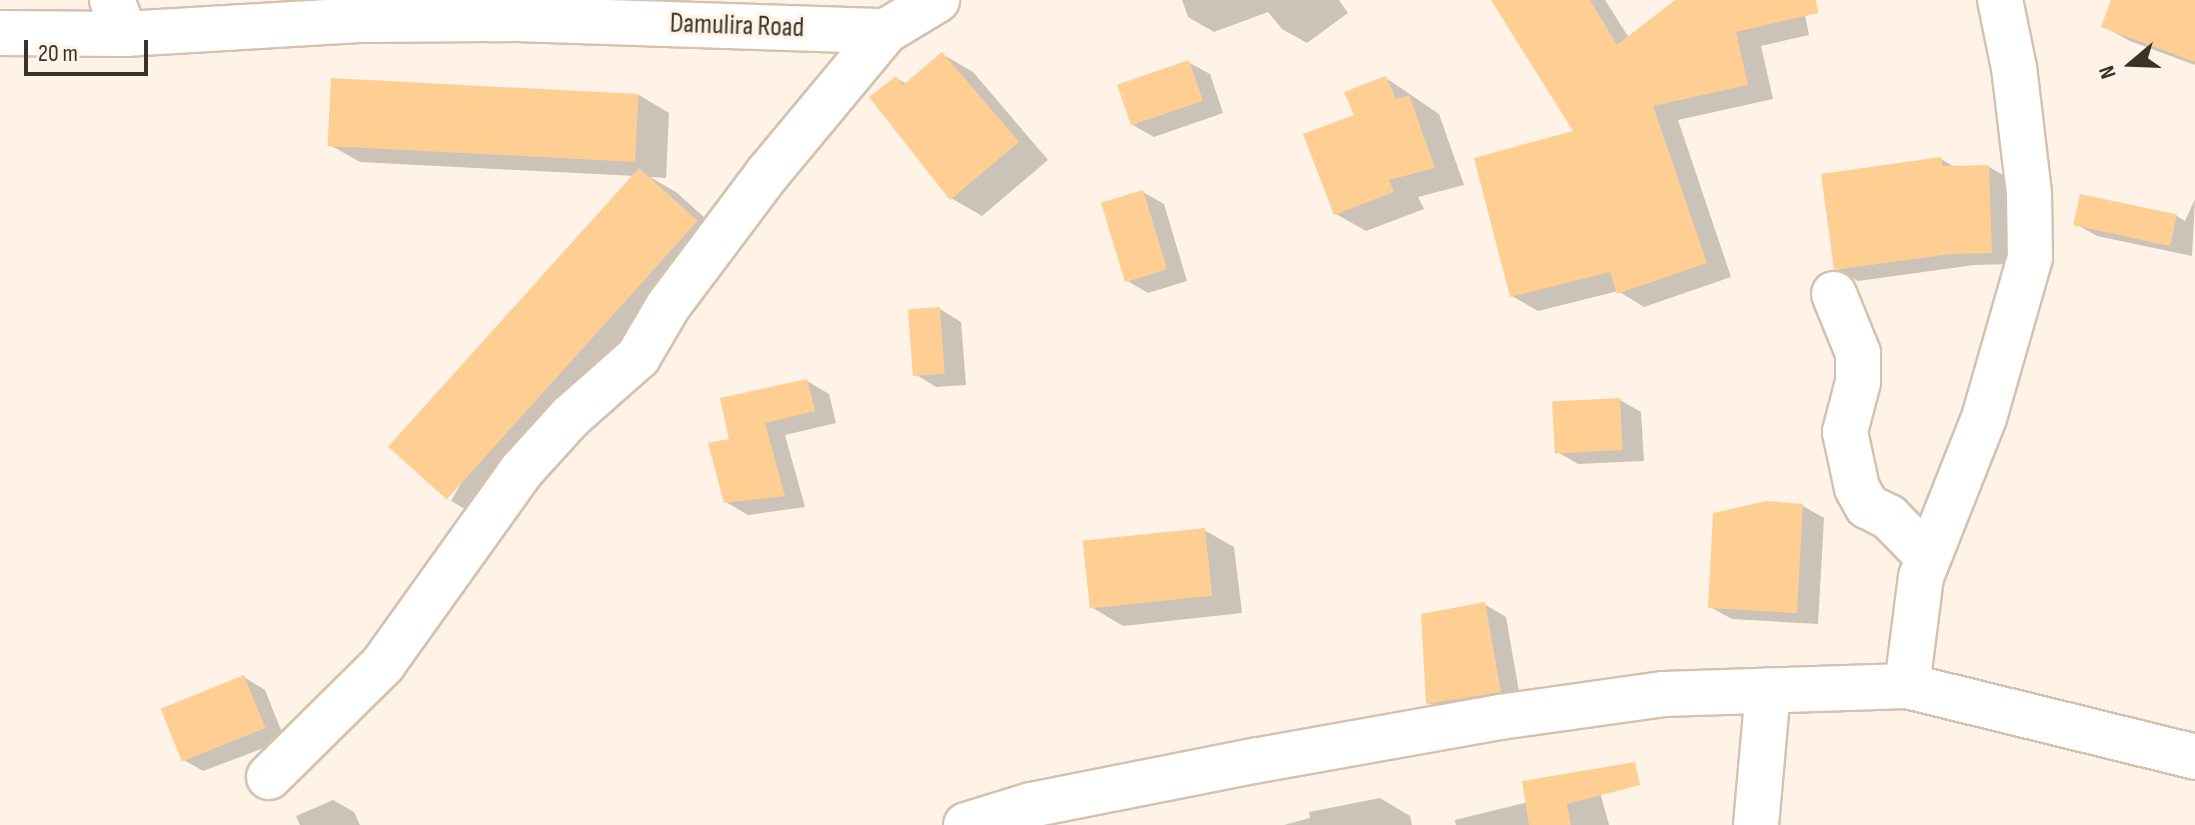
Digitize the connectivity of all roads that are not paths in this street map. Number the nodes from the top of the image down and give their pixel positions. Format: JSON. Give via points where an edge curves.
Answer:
{"nodes":[{"id":1,"x":937,"y":0,"type":"edge"},
{"id":2,"x":2000,"y":0,"type":"edge"},
{"id":3,"x":420,"y":10,"type":"edge"},
{"id":4,"x":119,"y":17,"type":"edge"},
{"id":5,"x":886,"y":31,"type":"junction"},
{"id":6,"x":0,"y":33,"type":"edge"},
{"id":7,"x":1834,"y":294,"type":"dead end"},
{"id":8,"x":1928,"y":557,"type":"junction"},
{"id":9,"x":1907,"y":686,"type":"junction"},
{"id":10,"x":1768,"y":691,"type":"junction"},
{"id":11,"x":2195,"y":757,"type":"edge"},
{"id":12,"x":269,"y":777,"type":"dead end"},
{"id":13,"x":966,"y":825,"type":"edge"},
{"id":14,"x":1756,"y":825,"type":"edge"}],
"edges":[{"from":1,"to":5,"type":"street"},
{"from":2,"to":8,"type":"street","via":[[2029,193],[2030,258],[1984,418]]},
{"from":3,"to":4,"type":"street","name":"Damulira Road"},
{"from":3,"to":5,"type":"street","name":"Damulira Road","via":[[517,19]]},
{"from":4,"to":6,"type":"street","name":"Damulira Road"},
{"from":5,"to":12,"type":"street","via":[[768,173],[668,306],[638,357],[570,417],[521,471],[383,664]]},
{"from":7,"to":8,"type":"street","via":[[1858,353],[1858,382],[1845,432],[1857,488],[1867,506],[1889,517]]},
{"from":8,"to":9,"type":"street"},
{"from":9,"to":10,"type":"street"},
{"from":9,"to":11,"type":"street"},
{"from":10,"to":13,"type":"street","via":[[1664,694],[1500,717],[1031,805]]},
{"from":10,"to":14,"type":"street"}]}
